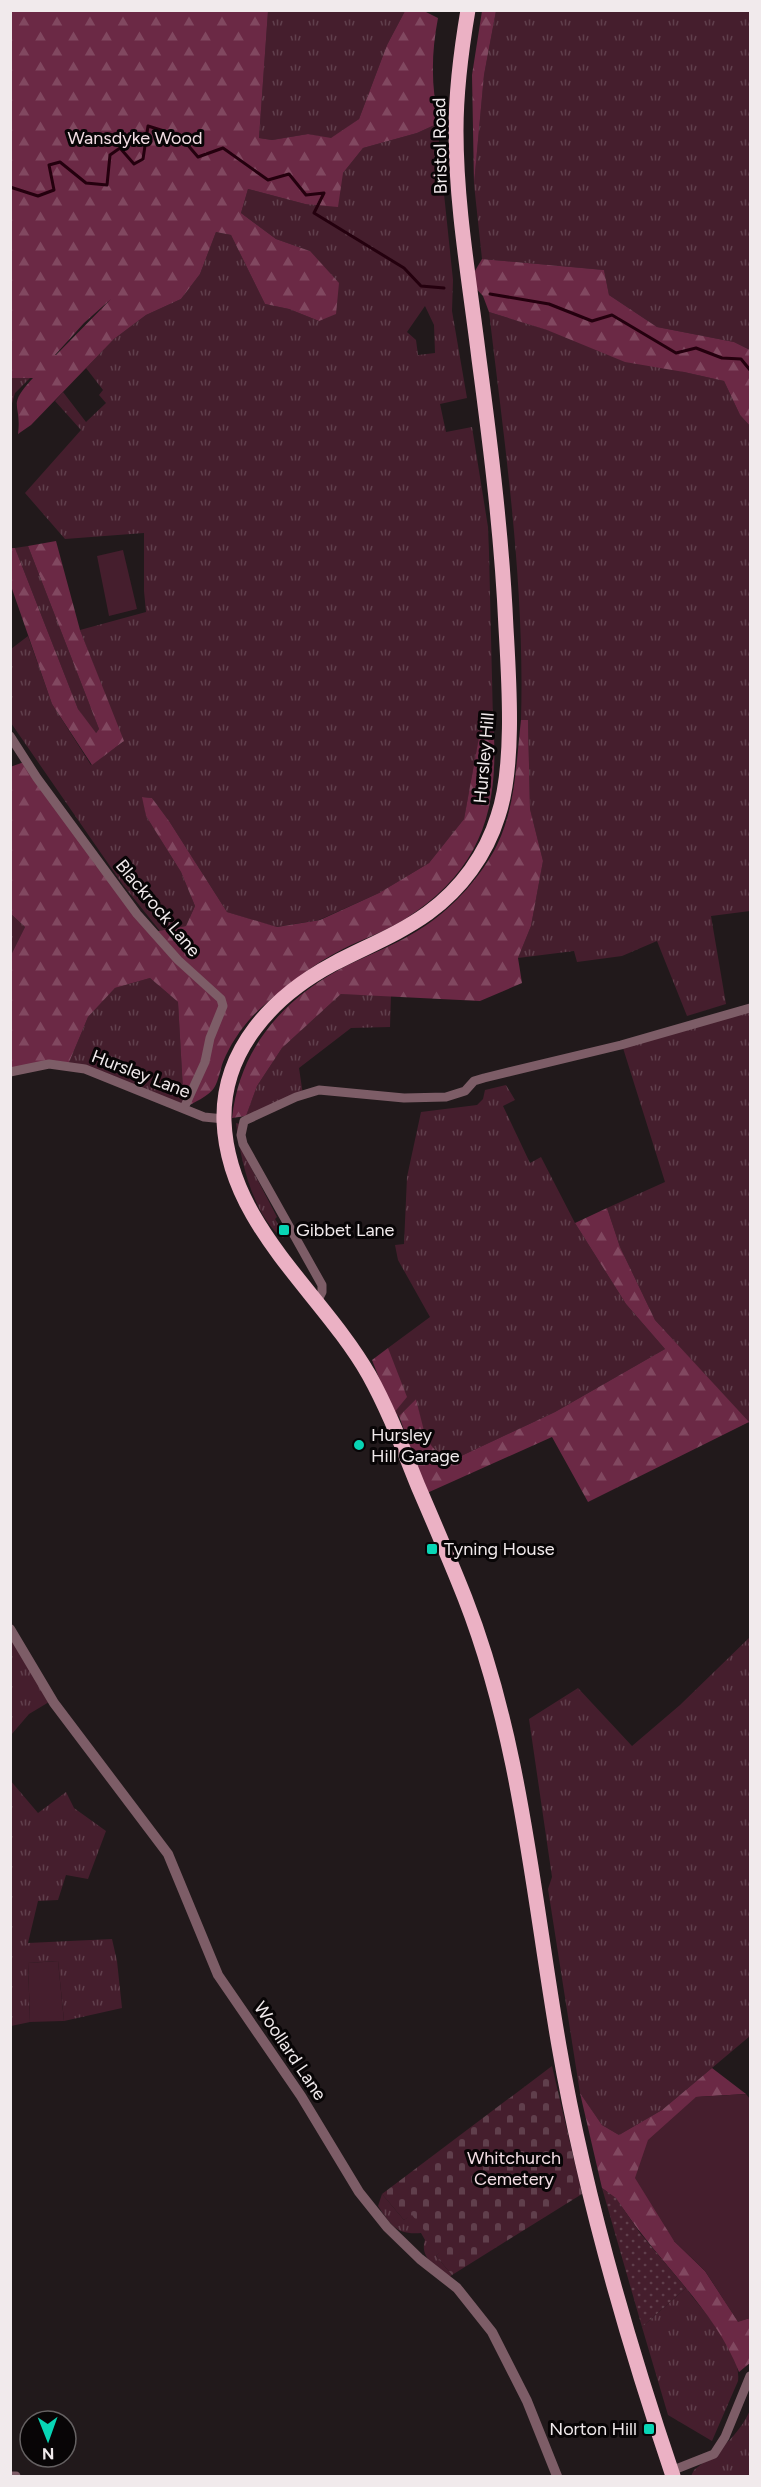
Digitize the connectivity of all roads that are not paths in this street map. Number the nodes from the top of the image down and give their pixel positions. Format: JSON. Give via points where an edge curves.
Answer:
{"nodes":[{"id":1,"x":468,"y":10,"type":"edge"},
{"id":2,"x":469,"y":281,"type":"joint"},
{"id":3,"x":10,"y":736,"type":"edge"},
{"id":4,"x":750,"y":1008,"type":"edge"},
{"id":5,"x":10,"y":1072,"type":"edge"},
{"id":6,"x":184,"y":1108,"type":"junction"},
{"id":7,"x":224,"y":1119,"type":"junction"},
{"id":8,"x":317,"y":1302,"type":"junction"},
{"id":9,"x":10,"y":1629,"type":"edge"},
{"id":10,"x":750,"y":2376,"type":"edge"},
{"id":11,"x":672,"y":2474,"type":"edge"},
{"id":12,"x":10,"y":2476,"type":"edge"},
{"id":13,"x":15,"y":2476,"type":"edge"},
{"id":14,"x":557,"y":2476,"type":"edge"}],
"edges":[{"from":1,"to":2,"type":"highway","name":"Bristol Road","via":[[456,127]]},
{"from":2,"to":7,"type":"highway","name":"Hursley Hill","via":[[503,566],[508,709],[502,806],[481,855],[441,903],[408,926],[320,971],[265,1015],[233,1065],[226,1088]]},
{"from":3,"to":6,"type":"street","name":"Blackrock Lane","via":[[137,914],[178,960],[221,999],[205,1062]]},
{"from":4,"to":8,"type":"street","via":[[610,1048],[484,1078],[474,1081],[465,1091],[446,1097],[404,1098],[319,1090],[244,1121],[243,1144],[322,1285]]},
{"from":5,"to":6,"type":"street","name":"Hursley Lane","via":[[49,1064],[85,1069]]},
{"from":6,"to":7,"type":"street","name":"Hursley Lane","via":[[204,1117]]},
{"from":7,"to":8,"type":"highway","name":"Hursley Hill","via":[[230,1160],[248,1205],[269,1241]]},
{"from":8,"to":11,"type":"highway","via":[[362,1364],[388,1413],[459,1584],[499,1701],[519,1792],[562,2064],[585,2169],[634,2355]]},
{"from":9,"to":14,"type":"street","name":"Woollard Lane","via":[[54,1703],[168,1854],[218,1975],[302,2096],[359,2192],[387,2227],[457,2288],[492,2332],[527,2401]]},
{"from":10,"to":11,"type":"street","via":[[714,2454]]},
{"from":12,"to":13,"type":"street"}]}
